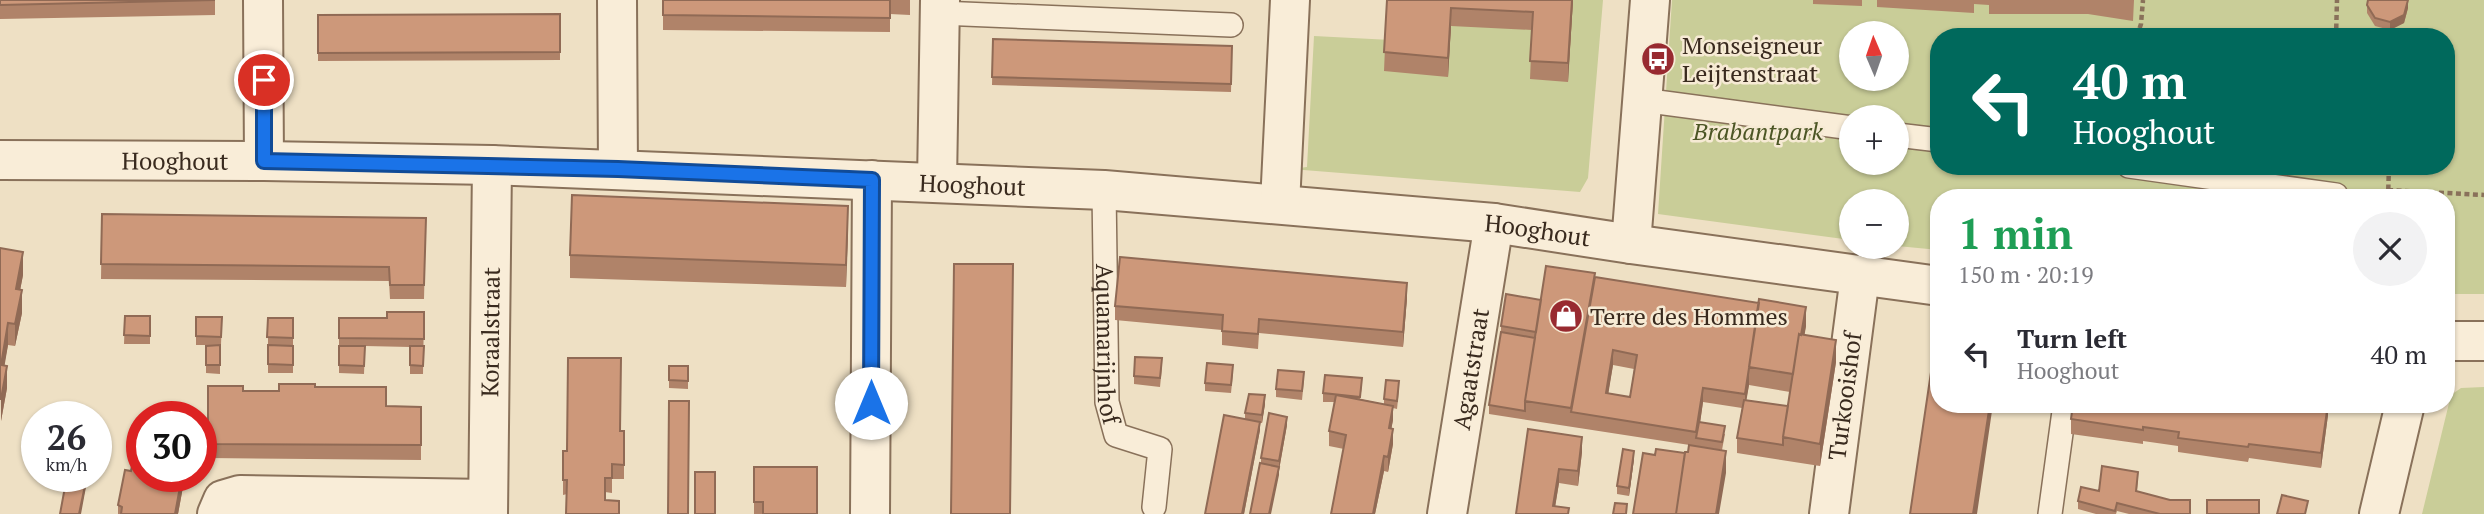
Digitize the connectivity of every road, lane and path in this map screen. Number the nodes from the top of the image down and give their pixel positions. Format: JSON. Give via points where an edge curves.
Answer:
{"nodes":[{"id":1,"x":263,"y":0,"type":"edge"},
{"id":2,"x":617,"y":0,"type":"edge"},
{"id":3,"x":1290,"y":0,"type":"edge"},
{"id":4,"x":1650,"y":0,"type":"edge"},
{"id":5,"x":2143,"y":0,"type":"edge"},
{"id":6,"x":2337,"y":0,"type":"edge"},
{"id":7,"x":940,"y":7,"type":"edge"},
{"id":8,"x":1231,"y":25,"type":"dead end"},
{"id":9,"x":2140,"y":28,"type":"edge"},
{"id":10,"x":2336,"y":28,"type":"edge"},
{"id":11,"x":1642,"y":100,"type":"junction"},
{"id":12,"x":1839,"y":126,"type":"edge"},
{"id":13,"x":1909,"y":136,"type":"edge"},
{"id":14,"x":1930,"y":139,"type":"edge"},
{"id":15,"x":0,"y":160,"type":"edge"},
{"id":16,"x":264,"y":161,"type":"junction"},
{"id":17,"x":492,"y":165,"type":"junction"},
{"id":18,"x":618,"y":169,"type":"junction"},
{"id":19,"x":2193,"y":175,"type":"edge"},
{"id":20,"x":872,"y":180,"type":"junction"},
{"id":21,"x":937,"y":182,"type":"junction"},
{"id":22,"x":2293,"y":189,"type":"edge"},
{"id":23,"x":1104,"y":190,"type":"junction"},
{"id":24,"x":2455,"y":193,"type":"edge"},
{"id":25,"x":2484,"y":195,"type":"edge"},
{"id":26,"x":1280,"y":204,"type":"junction"},
{"id":27,"x":1494,"y":223,"type":"junction"},
{"id":28,"x":1631,"y":244,"type":"junction"},
{"id":29,"x":1860,"y":276,"type":"junction"},
{"id":30,"x":1930,"y":285,"type":"edge"},
{"id":31,"x":2455,"y":341,"type":"edge"},
{"id":32,"x":2484,"y":341,"type":"edge"},
{"id":33,"x":2064,"y":413,"type":"edge"},
{"id":34,"x":2403,"y":413,"type":"edge"},
{"id":35,"x":1154,"y":506,"type":"dead end"},
{"id":36,"x":488,"y":507,"type":"edge"},
{"id":37,"x":217,"y":514,"type":"edge"},
{"id":38,"x":870,"y":514,"type":"edge"},
{"id":39,"x":1447,"y":514,"type":"edge"},
{"id":40,"x":1829,"y":514,"type":"edge"},
{"id":41,"x":2050,"y":514,"type":"edge"},
{"id":42,"x":2379,"y":514,"type":"edge"}],
"edges":[{"from":1,"to":16,"type":"street"},
{"from":2,"to":18,"type":"street"},
{"from":3,"to":26,"type":"street"},
{"from":4,"to":11,"type":"street"},
{"from":5,"to":9,"type":"path"},
{"from":6,"to":10,"type":"path"},
{"from":7,"to":8,"type":"lane"},
{"from":7,"to":21,"type":"street"},
{"from":11,"to":12,"type":"lane"},
{"from":11,"to":28,"type":"street"},
{"from":13,"to":14,"type":"lane"},
{"from":15,"to":16,"type":"street","name":"Hooghout"},
{"from":16,"to":17,"type":"street","name":"Hooghout"},
{"from":17,"to":18,"type":"street","name":"Hooghout"},
{"from":17,"to":36,"type":"street","name":"Koraalstraat"},
{"from":18,"to":20,"type":"street","name":"Hooghout"},
{"from":19,"to":22,"type":"lane"},
{"from":20,"to":21,"type":"street","name":"Hooghout"},
{"from":20,"to":38,"type":"street"},
{"from":21,"to":23,"type":"street","name":"Hooghout"},
{"from":23,"to":26,"type":"street","name":"Hooghout"},
{"from":23,"to":35,"type":"lane","name":"Aquamarijnhof","via":[[1107,402],[1116,435],[1160,449]]},
{"from":24,"to":25,"type":"path"},
{"from":26,"to":27,"type":"street","name":"Hooghout"},
{"from":27,"to":28,"type":"street","name":"Hooghout"},
{"from":27,"to":39,"type":"street","name":"Agaatstraat"},
{"from":28,"to":29,"type":"street","name":"Hooghout"},
{"from":29,"to":30,"type":"street","name":"Hooghout"},
{"from":29,"to":40,"type":"street","name":"Turkooishof"},
{"from":31,"to":32,"type":"street"},
{"from":33,"to":41,"type":"lane"},
{"from":34,"to":42,"type":"street"},
{"from":36,"to":37,"type":"street","name":"Koraalstraat","via":[[240,495],[223,500]]}]}
